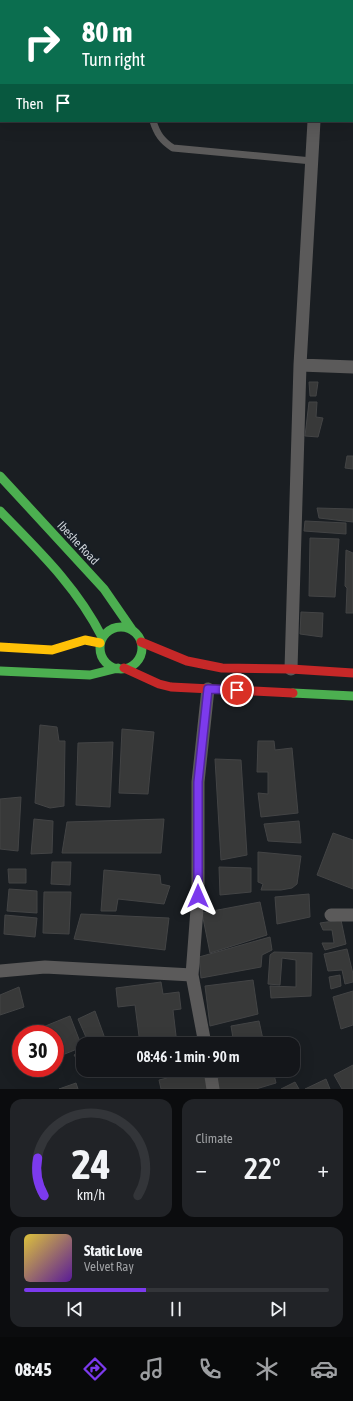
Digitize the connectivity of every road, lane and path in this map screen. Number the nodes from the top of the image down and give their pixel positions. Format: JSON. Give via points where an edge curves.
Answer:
{"nodes":[{"id":1,"x":153,"y":122,"type":"edge"},
{"id":2,"x":314,"y":122,"type":"edge"},
{"id":3,"x":312,"y":161,"type":"junction"},
{"id":4,"x":300,"y":365,"type":"junction"},
{"id":5,"x":353,"y":367,"type":"edge"},
{"id":6,"x":0,"y":476,"type":"edge"},
{"id":7,"x":0,"y":511,"type":"edge"},
{"id":8,"x":133,"y":630,"type":"junction"},
{"id":9,"x":101,"y":640,"type":"junction"},
{"id":10,"x":141,"y":642,"type":"junction"},
{"id":11,"x":0,"y":647,"type":"edge"},
{"id":12,"x":121,"y":668,"type":"junction"},
{"id":13,"x":291,"y":669,"type":"junction"},
{"id":14,"x":0,"y":671,"type":"edge"},
{"id":15,"x":353,"y":674,"type":"edge"},
{"id":16,"x":208,"y":689,"type":"junction"},
{"id":17,"x":353,"y":696,"type":"edge"},
{"id":18,"x":331,"y":915,"type":"dead end"},
{"id":19,"x":353,"y":915,"type":"edge"},
{"id":20,"x":0,"y":971,"type":"edge"},
{"id":21,"x":192,"y":975,"type":"junction"},
{"id":22,"x":204,"y":1037,"type":"edge"},
{"id":23,"x":211,"y":1077,"type":"edge"},
{"id":24,"x":213,"y":1089,"type":"edge"}],
"edges":[{"from":1,"to":3,"type":"lane","via":[[163,141],[173,148]]},
{"from":2,"to":3,"type":"street"},
{"from":3,"to":4,"type":"street"},
{"from":4,"to":5,"type":"street"},
{"from":4,"to":13,"type":"street"},
{"from":6,"to":8,"type":"main road","name":"Ibeshe Road","via":[[104,589]]},
{"from":7,"to":9,"type":"main road","via":[[66,580],[84,603]]},
{"from":8,"to":9,"type":"main road","via":[[113,628]]},
{"from":8,"to":10,"type":"main road"},
{"from":9,"to":11,"type":"main road","via":[[85,640],[52,650]]},
{"from":9,"to":12,"type":"main road","via":[[101,656],[105,662]]},
{"from":10,"to":12,"type":"main road","via":[[142,649],[136,661]]},
{"from":10,"to":13,"type":"main road","via":[[187,661],[222,668]]},
{"from":12,"to":14,"type":"main road","via":[[90,675]]},
{"from":12,"to":16,"type":"main road","via":[[171,687]]},
{"from":13,"to":15,"type":"main road"},
{"from":16,"to":17,"type":"main road"},
{"from":16,"to":21,"type":"street","via":[[198,782],[198,896]]},
{"from":18,"to":19,"type":"street"},
{"from":20,"to":21,"type":"street","via":[[45,968]]},
{"from":21,"to":22,"type":"street"},
{"from":23,"to":24,"type":"street"}]}
